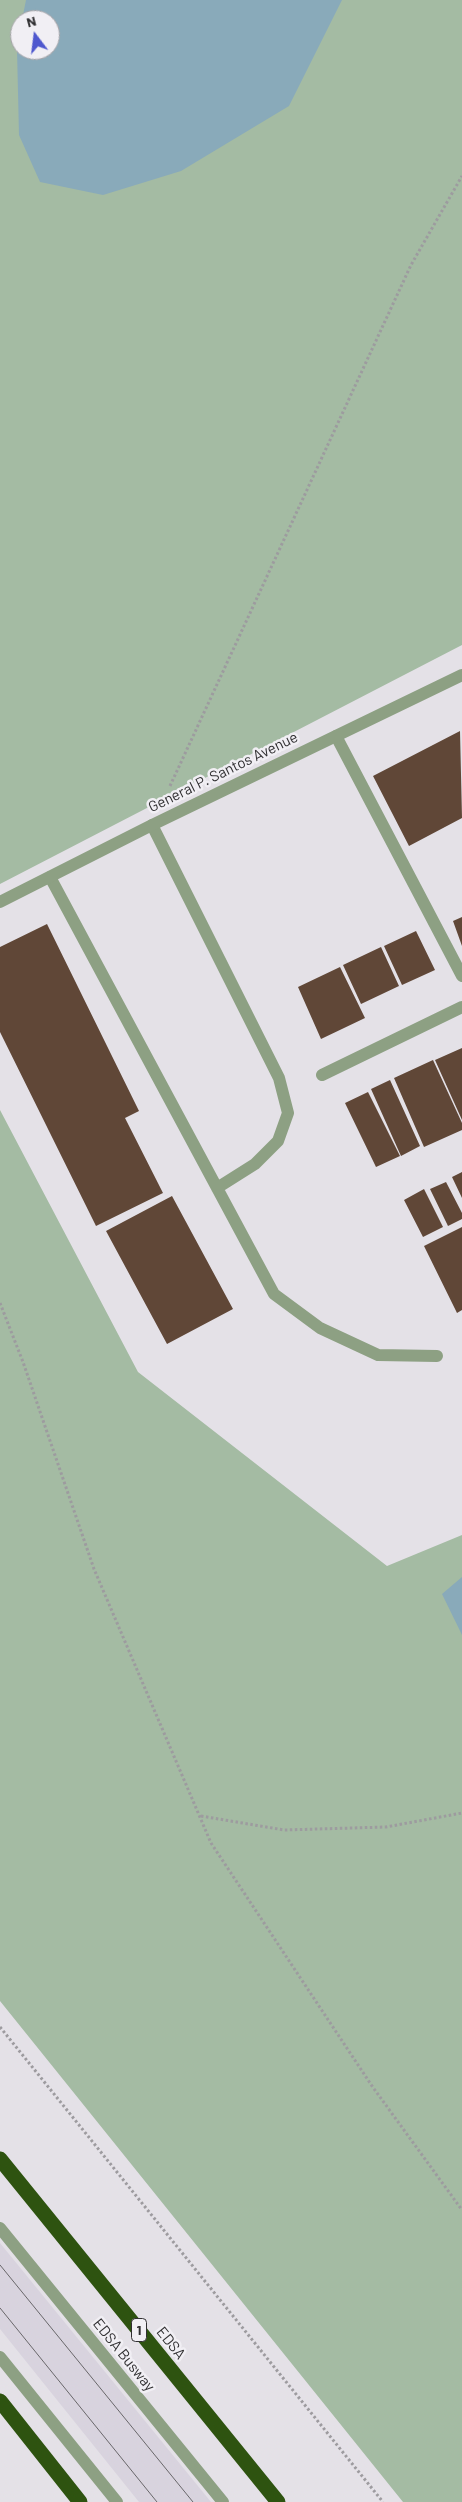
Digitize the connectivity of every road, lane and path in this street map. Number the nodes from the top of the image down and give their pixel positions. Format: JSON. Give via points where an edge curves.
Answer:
{"nodes":[{"id":1,"x":462,"y":176,"type":"edge"},
{"id":2,"x":462,"y":675,"type":"edge"},
{"id":3,"x":336,"y":736,"type":"junction"},
{"id":4,"x":152,"y":825,"type":"junction"},
{"id":5,"x":50,"y":877,"type":"junction"},
{"id":6,"x":0,"y":902,"type":"edge"},
{"id":7,"x":462,"y":976,"type":"edge"},
{"id":8,"x":462,"y":1007,"type":"edge"},
{"id":9,"x":322,"y":1075,"type":"dead end"},
{"id":10,"x":217,"y":1188,"type":"junction"},
{"id":11,"x":0,"y":1304,"type":"edge"},
{"id":12,"x":437,"y":1356,"type":"dead end"},
{"id":13,"x":462,"y":1813,"type":"edge"},
{"id":14,"x":200,"y":1816,"type":"junction"},
{"id":15,"x":0,"y":2028,"type":"edge"},
{"id":16,"x":0,"y":2159,"type":"edge"},
{"id":17,"x":462,"y":2210,"type":"edge"},
{"id":18,"x":0,"y":2228,"type":"edge"},
{"id":19,"x":0,"y":2357,"type":"edge"},
{"id":20,"x":0,"y":2401,"type":"edge"},
{"id":21,"x":80,"y":2502,"type":"edge"},
{"id":22,"x":117,"y":2502,"type":"edge"},
{"id":23,"x":223,"y":2502,"type":"edge"},
{"id":24,"x":278,"y":2502,"type":"edge"},
{"id":25,"x":383,"y":2502,"type":"edge"}],
"edges":[{"from":1,"to":4,"type":"path","via":[[411,265]]},
{"from":2,"to":3,"type":"street","name":"General P. Santos Avenue"},
{"from":3,"to":4,"type":"street","name":"General P. Santos Avenue"},
{"from":3,"to":7,"type":"street"},
{"from":4,"to":5,"type":"street","name":"General P. Santos Avenue"},
{"from":4,"to":10,"type":"street","via":[[279,1078],[288,1112],[278,1141],[255,1164]]},
{"from":5,"to":6,"type":"street","name":"General P. Santos Avenue"},
{"from":5,"to":10,"type":"street"},
{"from":8,"to":9,"type":"street"},
{"from":10,"to":12,"type":"street","via":[[274,1294],[320,1328],[378,1355]]},
{"from":11,"to":14,"type":"path","via":[[94,1569]]},
{"from":13,"to":14,"type":"path","via":[[386,1826],[284,1830]]},
{"from":14,"to":17,"type":"path","via":[[211,1843],[277,1944],[372,2086]]},
{"from":15,"to":25,"type":"path"},
{"from":16,"to":24,"type":"highway","name":"EDSA","number":"1"},
{"from":18,"to":23,"type":"street","name":"EDSA Busway"},
{"from":19,"to":22,"type":"street"},
{"from":20,"to":21,"type":"highway"}]}
